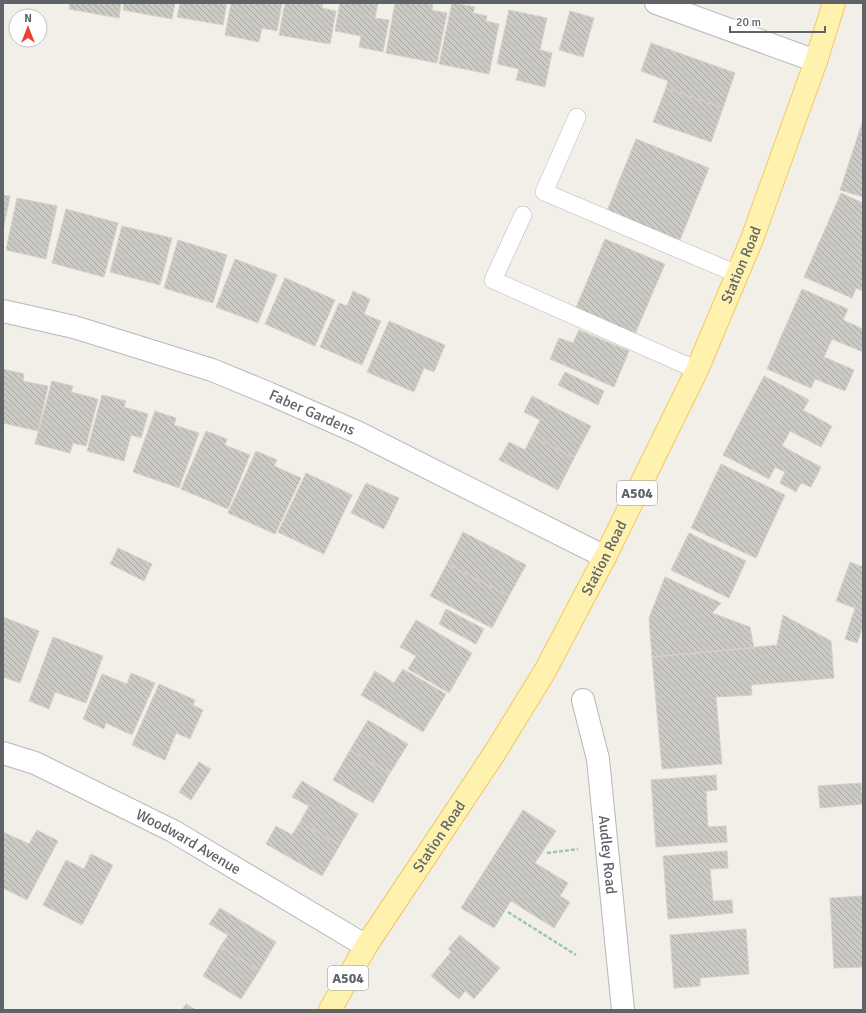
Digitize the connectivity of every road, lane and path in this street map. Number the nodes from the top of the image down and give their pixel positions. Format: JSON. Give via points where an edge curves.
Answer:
{"nodes":[{"id":1,"x":656,"y":3,"type":"edge"},
{"id":2,"x":834,"y":3,"type":"edge"},
{"id":3,"x":816,"y":61,"type":"junction"},
{"id":4,"x":577,"y":117,"type":"dead end"},
{"id":5,"x":523,"y":214,"type":"dead end"},
{"id":6,"x":738,"y":274,"type":"junction"},
{"id":7,"x":3,"y":311,"type":"edge"},
{"id":8,"x":698,"y":370,"type":"junction"},
{"id":9,"x":605,"y":557,"type":"junction"},
{"id":10,"x":583,"y":700,"type":"dead end"},
{"id":11,"x":3,"y":753,"type":"edge"},
{"id":12,"x":578,"y":849,"type":"dead end"},
{"id":13,"x":547,"y":853,"type":"dead end"},
{"id":14,"x":508,"y":912,"type":"dead end"},
{"id":15,"x":366,"y":946,"type":"junction"},
{"id":16,"x":576,"y":955,"type":"dead end"},
{"id":17,"x":330,"y":1010,"type":"edge"},
{"id":18,"x":623,"y":1010,"type":"edge"}],
"edges":[{"from":1,"to":3,"type":"street"},
{"from":2,"to":3,"type":"main road","name":"Station Road","number":"A504"},
{"from":3,"to":6,"type":"main road","name":"Station Road","number":"A504"},
{"from":4,"to":6,"type":"lane","via":[[544,192]]},
{"from":5,"to":8,"type":"lane","via":[[493,280]]},
{"from":6,"to":8,"type":"main road","name":"Station Road","number":"A504"},
{"from":7,"to":9,"type":"street","name":"Faber Gardens","via":[[74,327],[212,370],[359,433]]},
{"from":8,"to":9,"type":"main road","name":"Station Road","number":"A504"},
{"from":9,"to":15,"type":"main road","name":"Station Road","number":"A504","via":[[545,671],[494,754]]},
{"from":10,"to":18,"type":"street","name":"Audley Road","via":[[598,759]]},
{"from":11,"to":15,"type":"street","name":"Woodward Avenue","via":[[35,763],[173,831]]},
{"from":12,"to":13,"type":"path"},
{"from":14,"to":16,"type":"path"},
{"from":15,"to":17,"type":"main road","name":"Station Road","number":"A504"}]}
